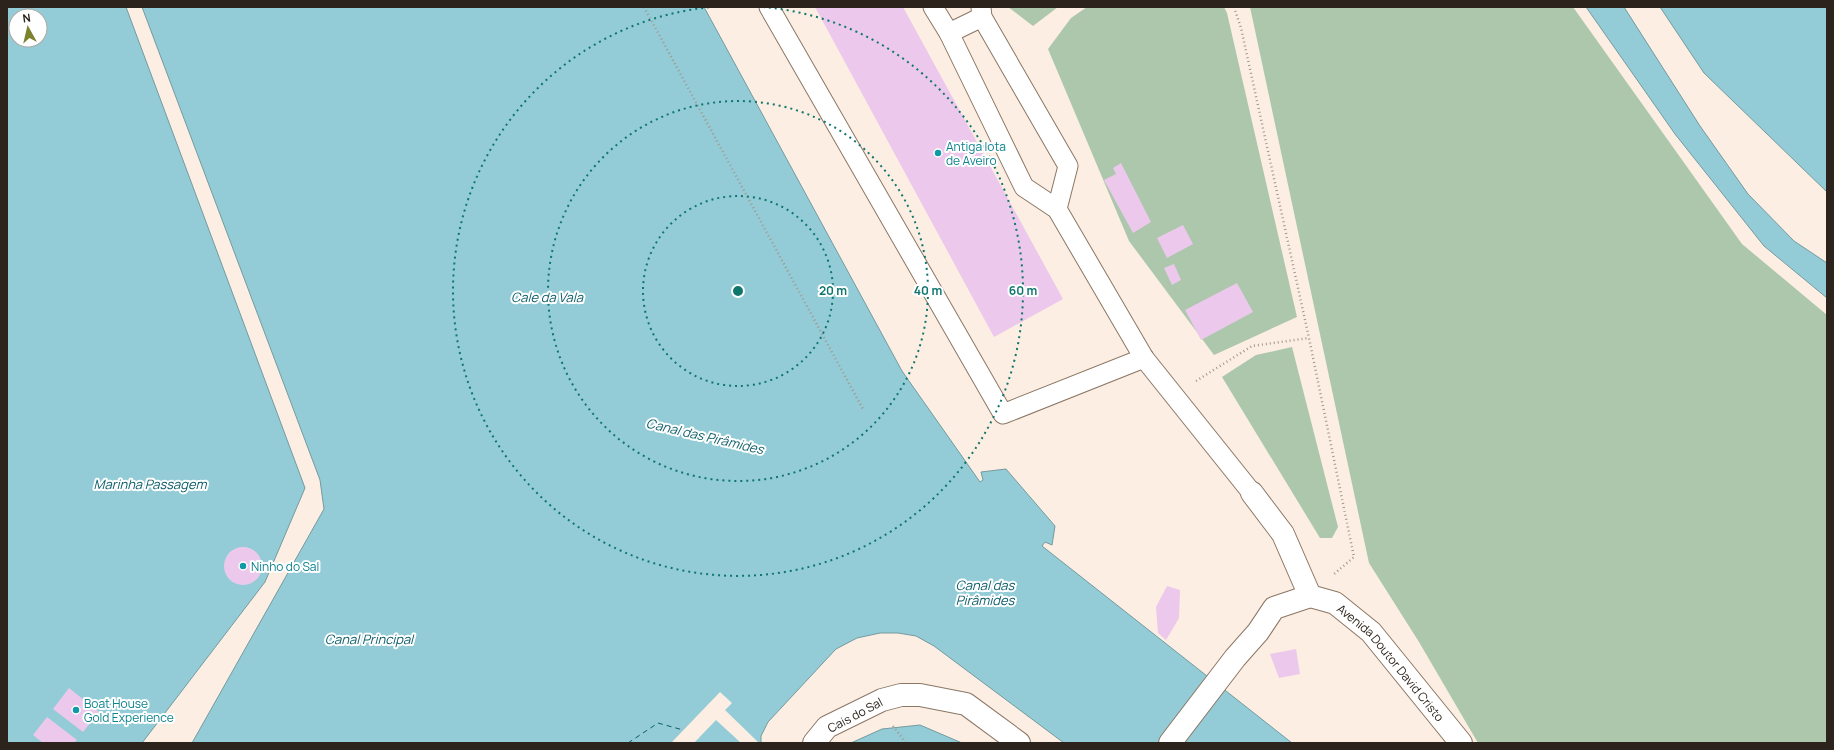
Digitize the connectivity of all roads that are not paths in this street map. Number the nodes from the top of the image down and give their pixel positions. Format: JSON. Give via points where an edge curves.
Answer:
{"nodes":[{"id":1,"x":769,"y":7,"type":"edge"},
{"id":2,"x":933,"y":7,"type":"edge"},
{"id":3,"x":981,"y":12,"type":"edge"},
{"id":4,"x":949,"y":33,"type":"junction"},
{"id":5,"x":1057,"y":209,"type":"junction"},
{"id":6,"x":1144,"y":358,"type":"junction"},
{"id":7,"x":1252,"y":493,"type":"joint"},
{"id":8,"x":1310,"y":596,"type":"junction"},
{"id":9,"x":814,"y":743,"type":"edge"},
{"id":10,"x":1019,"y":743,"type":"edge"},
{"id":11,"x":1170,"y":743,"type":"edge"},
{"id":12,"x":1461,"y":743,"type":"edge"}],
"edges":[{"from":1,"to":6,"type":"lane","via":[[1002,414]]},
{"from":2,"to":4,"type":"lane"},
{"from":3,"to":4,"type":"lane"},
{"from":3,"to":5,"type":"lane","via":[[1068,166]]},
{"from":4,"to":5,"type":"lane","via":[[1024,187]]},
{"from":5,"to":6,"type":"lane"},
{"from":6,"to":7,"type":"lane"},
{"from":7,"to":8,"type":"street","via":[[1283,534]]},
{"from":8,"to":11,"type":"street","via":[[1274,608]]},
{"from":8,"to":12,"type":"street","name":"Avenida Doutor David Cristo","via":[[1335,603],[1371,632]]},
{"from":9,"to":10,"type":"street","name":"Cais do Sal","via":[[827,728],[882,700],[901,695],[920,695],[966,704]]}]}
